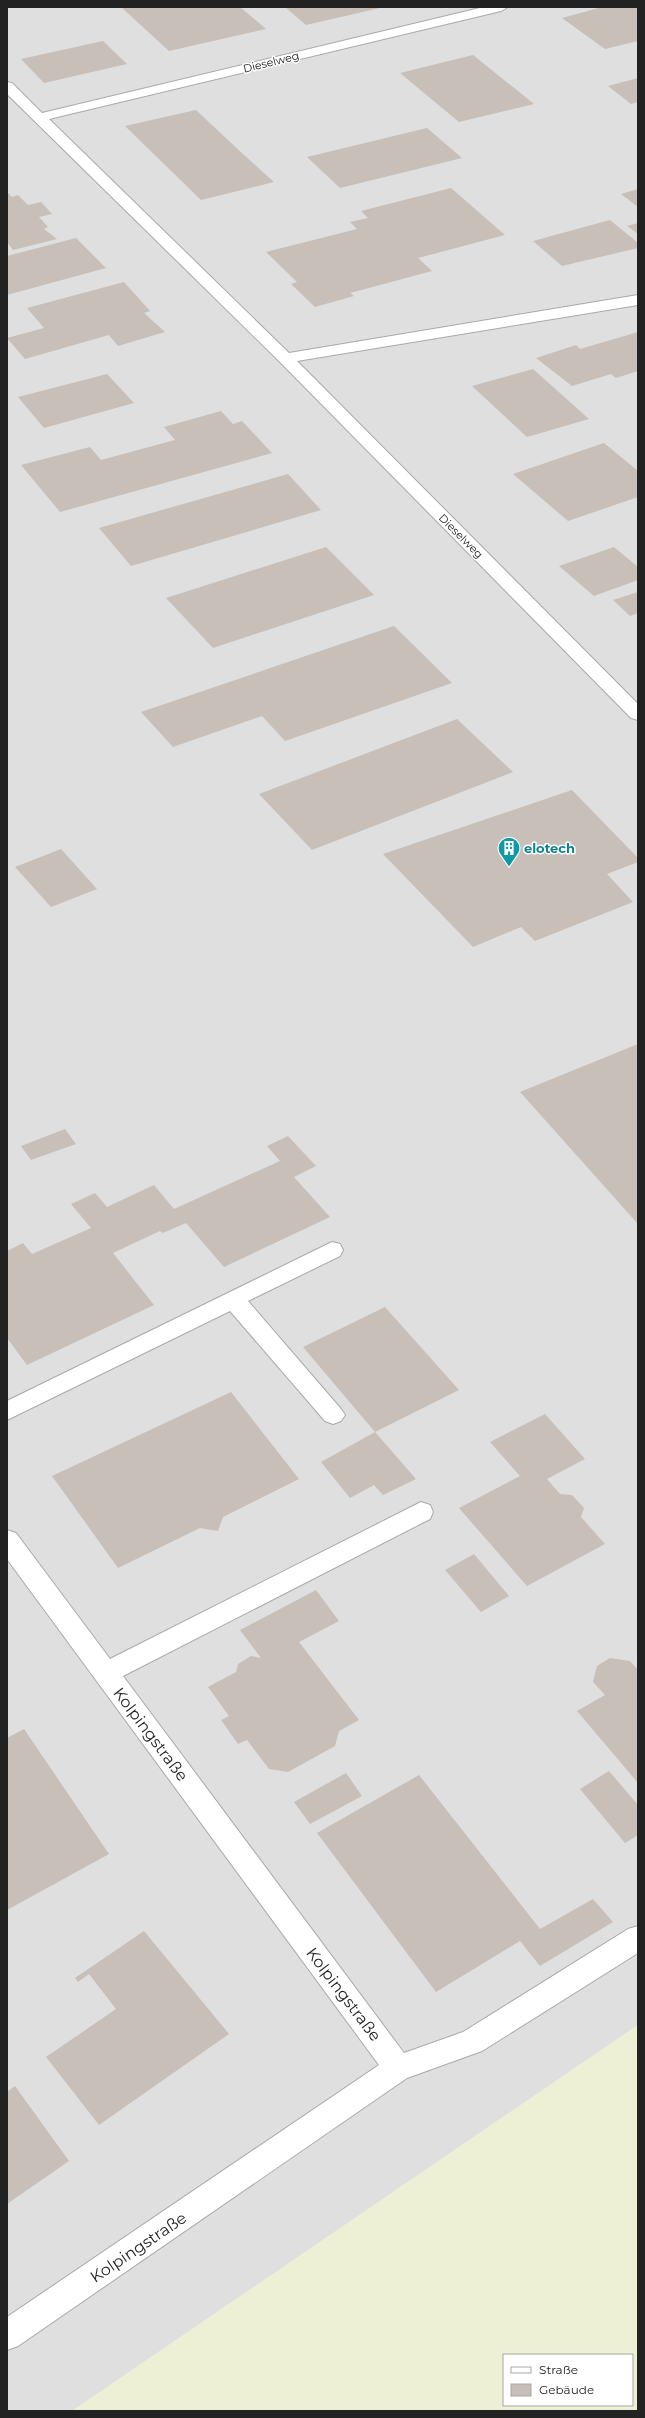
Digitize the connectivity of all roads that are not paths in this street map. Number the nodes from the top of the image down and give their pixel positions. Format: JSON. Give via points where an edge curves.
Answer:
{"nodes":[{"id":1,"x":500,"y":7,"type":"edge"},
{"id":2,"x":7,"y":86,"type":"edge"},
{"id":3,"x":41,"y":117,"type":"junction"},
{"id":4,"x":638,"y":300,"type":"edge"},
{"id":5,"x":285,"y":358,"type":"junction"},
{"id":6,"x":638,"y":714,"type":"edge"},
{"id":7,"x":332,"y":1250,"type":"dead end"},
{"id":8,"x":234,"y":1300,"type":"junction"},
{"id":9,"x":7,"y":1411,"type":"edge"},
{"id":10,"x":333,"y":1415,"type":"dead end"},
{"id":11,"x":421,"y":1512,"type":"dead end"},
{"id":12,"x":7,"y":1540,"type":"edge"},
{"id":13,"x":106,"y":1673,"type":"junction"},
{"id":14,"x":638,"y":1938,"type":"edge"},
{"id":15,"x":398,"y":2068,"type":"junction"},
{"id":16,"x":7,"y":2335,"type":"edge"}],
"edges":[{"from":1,"to":3,"type":"street","name":"Dieselweg"},
{"from":2,"to":3,"type":"street","name":"Dieselweg"},
{"from":3,"to":5,"type":"street","name":"Dieselweg"},
{"from":4,"to":5,"type":"street"},
{"from":5,"to":6,"type":"street","name":"Dieselweg"},
{"from":7,"to":8,"type":"street"},
{"from":8,"to":9,"type":"street"},
{"from":8,"to":10,"type":"street"},
{"from":11,"to":13,"type":"street"},
{"from":12,"to":13,"type":"street","name":"Kolpingstraße"},
{"from":13,"to":15,"type":"street","name":"Kolpingstraße"},
{"from":14,"to":15,"type":"street","via":[[472,2042]]},
{"from":15,"to":16,"type":"street","name":"Kolpingstraße"}]}
